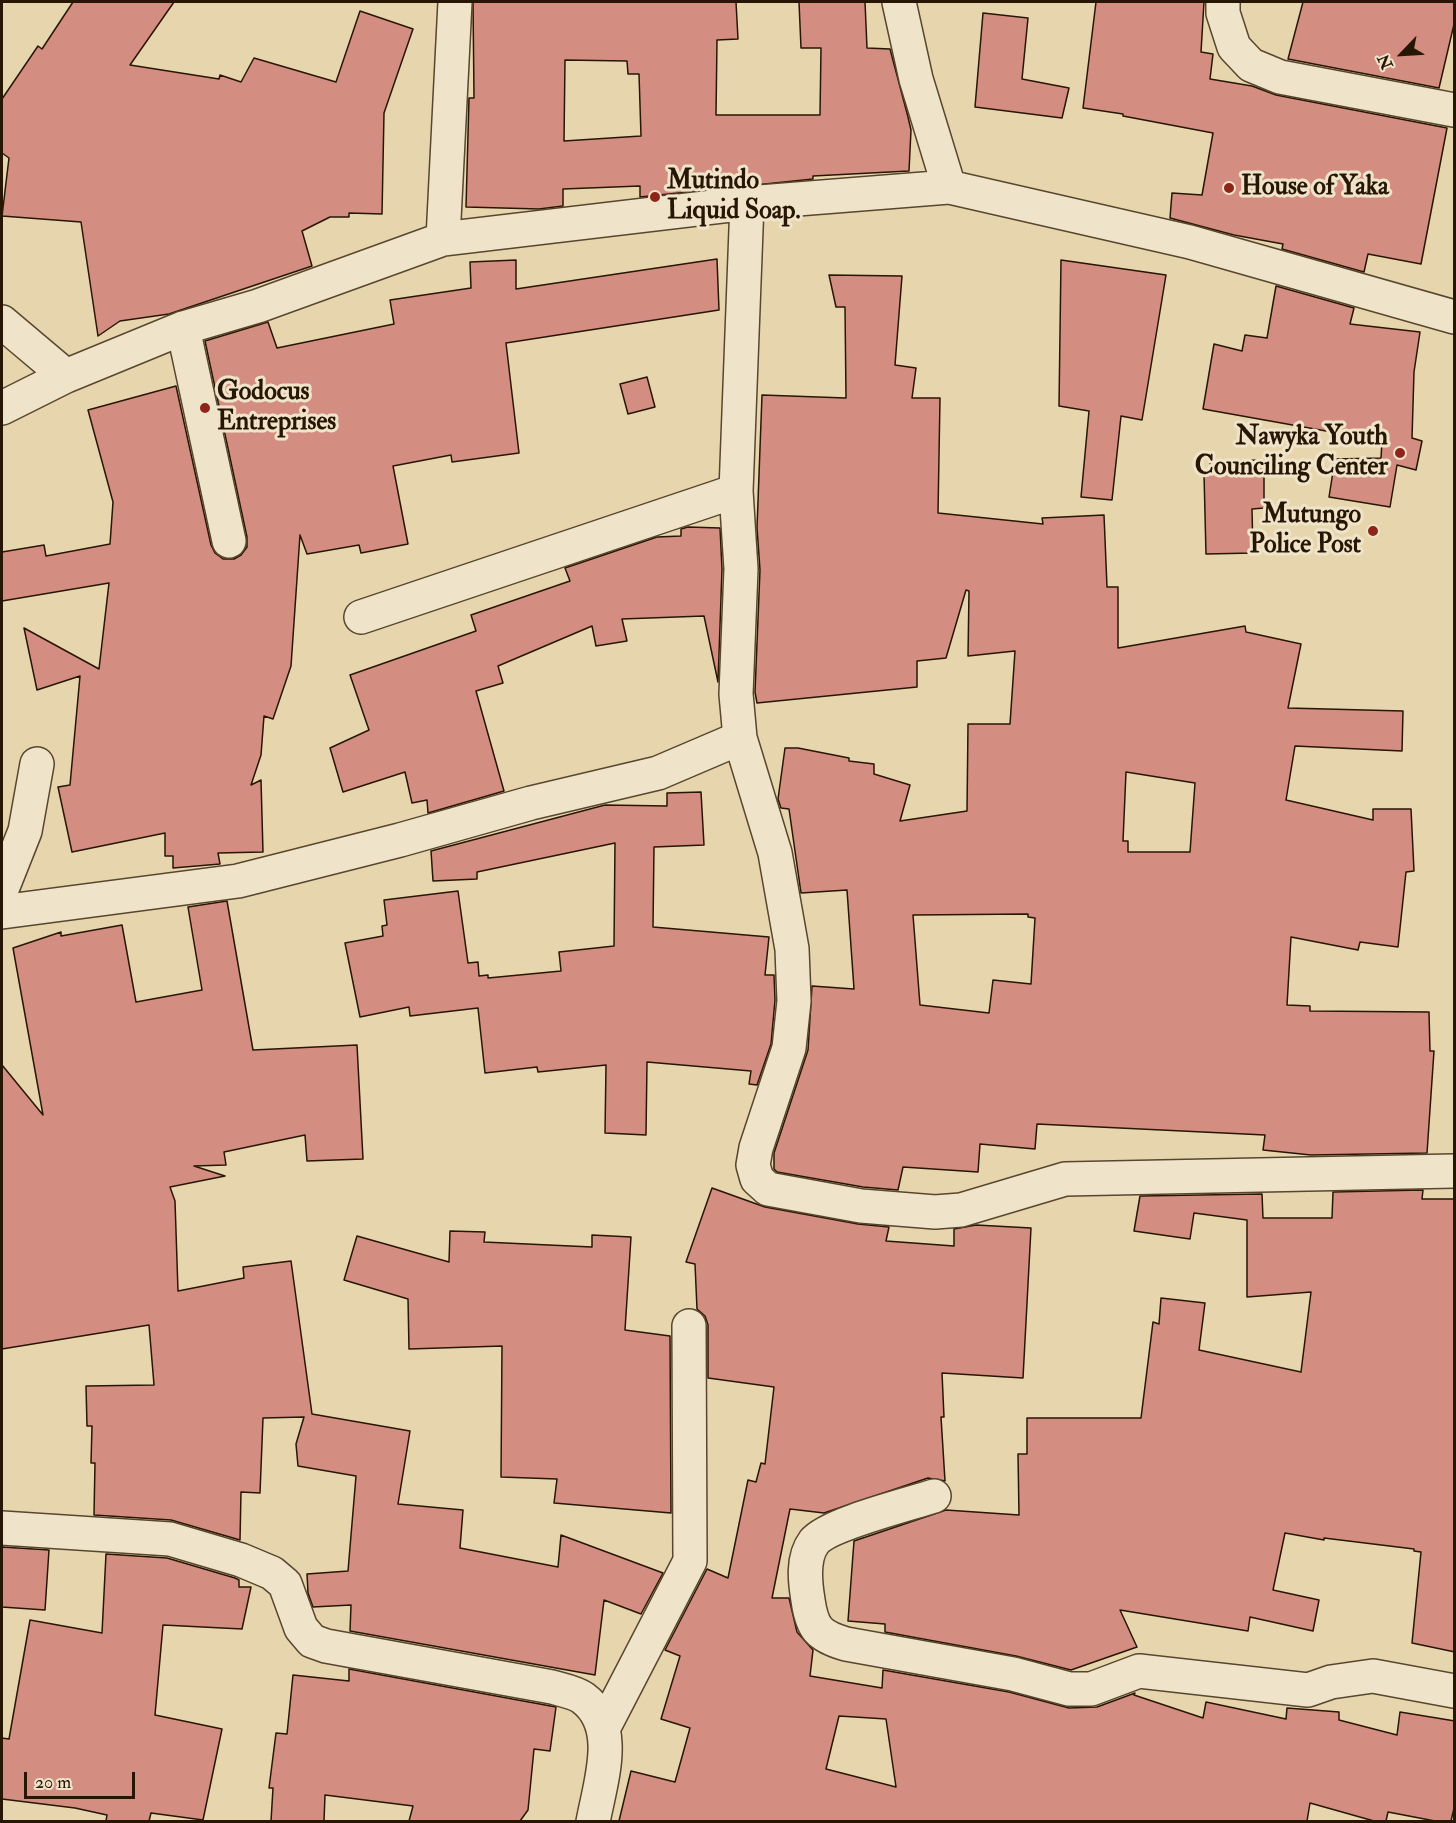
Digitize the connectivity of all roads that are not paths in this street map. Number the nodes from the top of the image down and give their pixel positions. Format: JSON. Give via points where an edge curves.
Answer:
{"nodes":[{"id":1,"x":455,"y":2,"type":"edge"},
{"id":2,"x":899,"y":2,"type":"edge"},
{"id":3,"x":1223,"y":2,"type":"edge"},
{"id":4,"x":1455,"y":110,"type":"edge"},
{"id":5,"x":949,"y":187,"type":"junction"},
{"id":6,"x":747,"y":203,"type":"junction"},
{"id":7,"x":443,"y":238,"type":"junction"},
{"id":8,"x":1455,"y":317,"type":"edge"},
{"id":9,"x":2,"y":322,"type":"edge"},
{"id":10,"x":183,"y":328,"type":"junction"},
{"id":11,"x":66,"y":376,"type":"junction"},
{"id":12,"x":2,"y":408,"type":"edge"},
{"id":13,"x":736,"y":491,"type":"junction"},
{"id":14,"x":229,"y":542,"type":"dead end"},
{"id":15,"x":361,"y":617,"type":"dead end"},
{"id":16,"x":740,"y":738,"type":"junction"},
{"id":17,"x":37,"y":764,"type":"dead end"},
{"id":18,"x":2,"y":890,"type":"edge"},
{"id":19,"x":2,"y":912,"type":"edge"},
{"id":20,"x":1455,"y":1171,"type":"edge"},
{"id":21,"x":689,"y":1326,"type":"dead end"},
{"id":22,"x":934,"y":1496,"type":"dead end"},
{"id":23,"x":2,"y":1528,"type":"edge"},
{"id":24,"x":1455,"y":1691,"type":"edge"},
{"id":25,"x":604,"y":1727,"type":"junction"},
{"id":26,"x":593,"y":1821,"type":"edge"}],
"edges":[{"from":1,"to":7,"type":"street"},
{"from":2,"to":5,"type":"street","via":[[916,79]]},
{"from":3,"to":4,"type":"street","via":[[1234,47],[1251,65],[1280,77]]},
{"from":5,"to":6,"type":"street"},
{"from":5,"to":8,"type":"street","via":[[1190,242]]},
{"from":6,"to":7,"type":"street"},
{"from":6,"to":13,"type":"street"},
{"from":7,"to":10,"type":"street","via":[[269,302]]},
{"from":9,"to":11,"type":"street"},
{"from":10,"to":11,"type":"street"},
{"from":10,"to":14,"type":"street"},
{"from":11,"to":12,"type":"street"},
{"from":13,"to":15,"type":"street"},
{"from":13,"to":16,"type":"street","via":[[741,569],[736,694]]},
{"from":16,"to":19,"type":"street","via":[[658,773],[238,881]]},
{"from":16,"to":20,"type":"street","via":[[775,853],[792,949],[794,1001],[789,1048],[753,1165],[757,1179],[768,1189],[861,1206],[935,1212],[961,1210],[1065,1179]]},
{"from":17,"to":18,"type":"street","via":[[25,831]]},
{"from":21,"to":25,"type":"street","via":[[690,1561]]},
{"from":22,"to":24,"type":"street","via":[[833,1529],[814,1542],[804,1574],[810,1614],[825,1637],[1069,1689],[1091,1689],[1139,1671],[1308,1690],[1373,1676]]},
{"from":23,"to":25,"type":"street","via":[[170,1539],[242,1560],[272,1573],[285,1584],[301,1628],[312,1641],[552,1687],[581,1696]]},
{"from":25,"to":26,"type":"street","via":[[606,1753]]}]}
